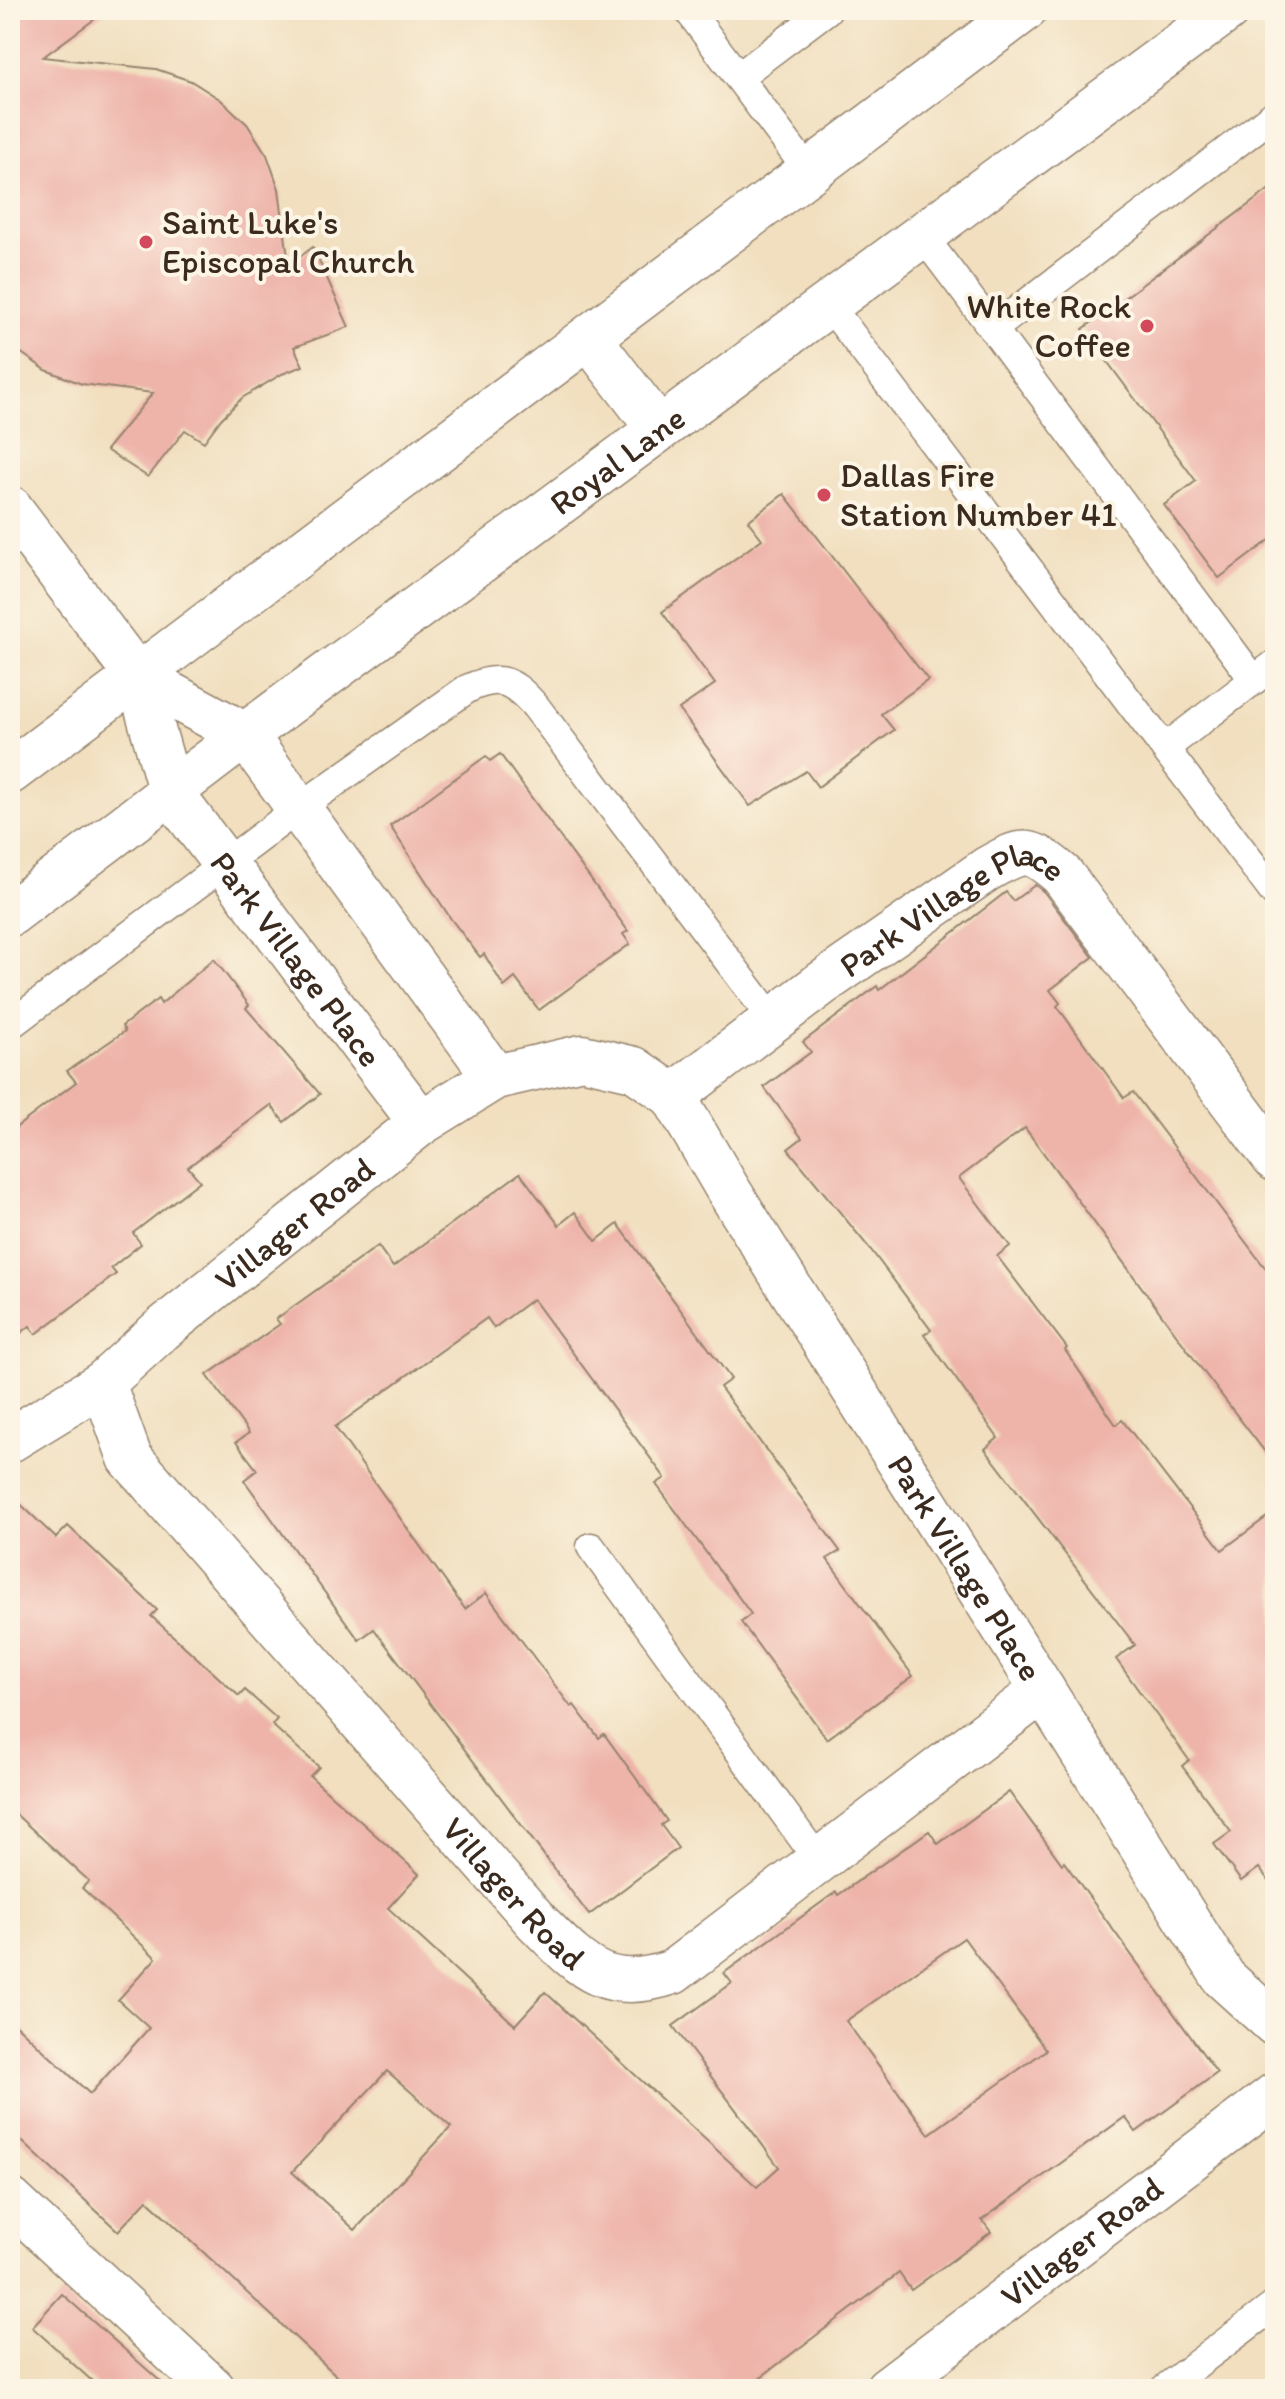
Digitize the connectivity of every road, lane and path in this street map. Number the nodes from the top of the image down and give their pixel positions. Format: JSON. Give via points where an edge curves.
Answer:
{"nodes":[{"id":1,"x":688,"y":10,"type":"edge"},
{"id":2,"x":827,"y":10,"type":"edge"},
{"id":3,"x":1024,"y":10,"type":"edge"},
{"id":4,"x":1227,"y":10,"type":"edge"},
{"id":5,"x":738,"y":77,"type":"junction"},
{"id":6,"x":1275,"y":114,"type":"edge"},
{"id":7,"x":809,"y":172,"type":"junction"},
{"id":8,"x":922,"y":235,"type":"junction"},
{"id":9,"x":829,"y":305,"type":"junction"},
{"id":10,"x":993,"y":329,"type":"junction"},
{"id":11,"x":589,"y":338,"type":"junction"},
{"id":12,"x":659,"y":429,"type":"junction"},
{"id":13,"x":10,"y":508,"type":"edge"},
{"id":14,"x":1264,"y":672,"type":"edge"},
{"id":15,"x":138,"y":677,"type":"junction"},
{"id":16,"x":245,"y":735,"type":"junction"},
{"id":17,"x":1165,"y":748,"type":"junction"},
{"id":18,"x":10,"y":772,"type":"edge"},
{"id":19,"x":171,"y":793,"type":"junction"},
{"id":20,"x":299,"y":808,"type":"junction"},
{"id":21,"x":224,"y":864,"type":"junction"},
{"id":22,"x":1266,"y":864,"type":"edge"},
{"id":23,"x":1275,"y":894,"type":"edge"},
{"id":24,"x":10,"y":914,"type":"edge"},
{"id":25,"x":773,"y":1020,"type":"junction"},
{"id":26,"x":10,"y":1025,"type":"edge"},
{"id":27,"x":495,"y":1077,"type":"junction"},
{"id":28,"x":673,"y":1096,"type":"junction"},
{"id":29,"x":421,"y":1123,"type":"junction"},
{"id":30,"x":1275,"y":1159,"type":"edge"},
{"id":31,"x":103,"y":1383,"type":"junction"},
{"id":32,"x":10,"y":1440,"type":"edge"},
{"id":33,"x":591,"y":1547,"type":"dead end"},
{"id":34,"x":1043,"y":1690,"type":"junction"},
{"id":35,"x":819,"y":1861,"type":"junction"},
{"id":36,"x":1275,"y":2024,"type":"edge"},
{"id":37,"x":1275,"y":2095,"type":"edge"},
{"id":38,"x":10,"y":2200,"type":"edge"},
{"id":39,"x":1275,"y":2305,"type":"edge"},
{"id":40,"x":213,"y":2389,"type":"edge"},
{"id":41,"x":887,"y":2389,"type":"edge"},
{"id":42,"x":1164,"y":2389,"type":"edge"}],
"edges":[{"from":1,"to":5,"type":"lane"},
{"from":2,"to":5,"type":"lane"},
{"from":3,"to":7,"type":"street"},
{"from":4,"to":8,"type":"street","name":"Royal Lane"},
{"from":5,"to":7,"type":"lane"},
{"from":6,"to":10,"type":"lane"},
{"from":7,"to":11,"type":"street"},
{"from":8,"to":9,"type":"street","name":"Royal Lane"},
{"from":8,"to":10,"type":"lane"},
{"from":9,"to":12,"type":"street","name":"Royal Lane"},
{"from":9,"to":17,"type":"lane"},
{"from":10,"to":14,"type":"lane"},
{"from":11,"to":12,"type":"street"},
{"from":11,"to":15,"type":"street"},
{"from":12,"to":16,"type":"street","name":"Royal Lane"},
{"from":13,"to":15,"type":"street"},
{"from":14,"to":17,"type":"lane"},
{"from":15,"to":16,"type":"street"},
{"from":15,"to":18,"type":"street"},
{"from":15,"to":19,"type":"street"},
{"from":16,"to":19,"type":"street","name":"Royal Lane"},
{"from":16,"to":20,"type":"street"},
{"from":17,"to":22,"type":"lane"},
{"from":19,"to":21,"type":"street","name":"Park Village Place"},
{"from":19,"to":24,"type":"street","name":"Royal Lane"},
{"from":20,"to":21,"type":"lane"},
{"from":20,"to":25,"type":"lane","via":[[467,689],[499,679],[519,687]]},
{"from":20,"to":27,"type":"street"},
{"from":21,"to":26,"type":"lane"},
{"from":21,"to":29,"type":"street","name":"Park Village Place"},
{"from":22,"to":23,"type":"lane"},
{"from":25,"to":28,"type":"street","name":"Park Village Place"},
{"from":25,"to":30,"type":"street","name":"Park Village Place","via":[[987,869],[1011,855],[1039,856],[1062,875]]},
{"from":27,"to":28,"type":"street","name":"Park Village Place","via":[[582,1057],[634,1069]]},
{"from":27,"to":29,"type":"street","name":"Villager Road"},
{"from":28,"to":34,"type":"street","name":"Park Village Place"},
{"from":29,"to":31,"type":"street","name":"Villager Road","via":[[161,1330]]},
{"from":31,"to":32,"type":"street","name":"Villager Road"},
{"from":31,"to":35,"type":"street","name":"Villager Road","via":[[130,1458],[578,1963],[615,1979],[648,1980],[673,1972]]},
{"from":33,"to":35,"type":"lane"},
{"from":34,"to":35,"type":"street","name":"Villager Road"},
{"from":34,"to":36,"type":"street","name":"Park Village Place","via":[[1224,1978]]},
{"from":37,"to":41,"type":"street","name":"Villager Road"},
{"from":38,"to":40,"type":"street"},
{"from":39,"to":42,"type":"lane"}]}
